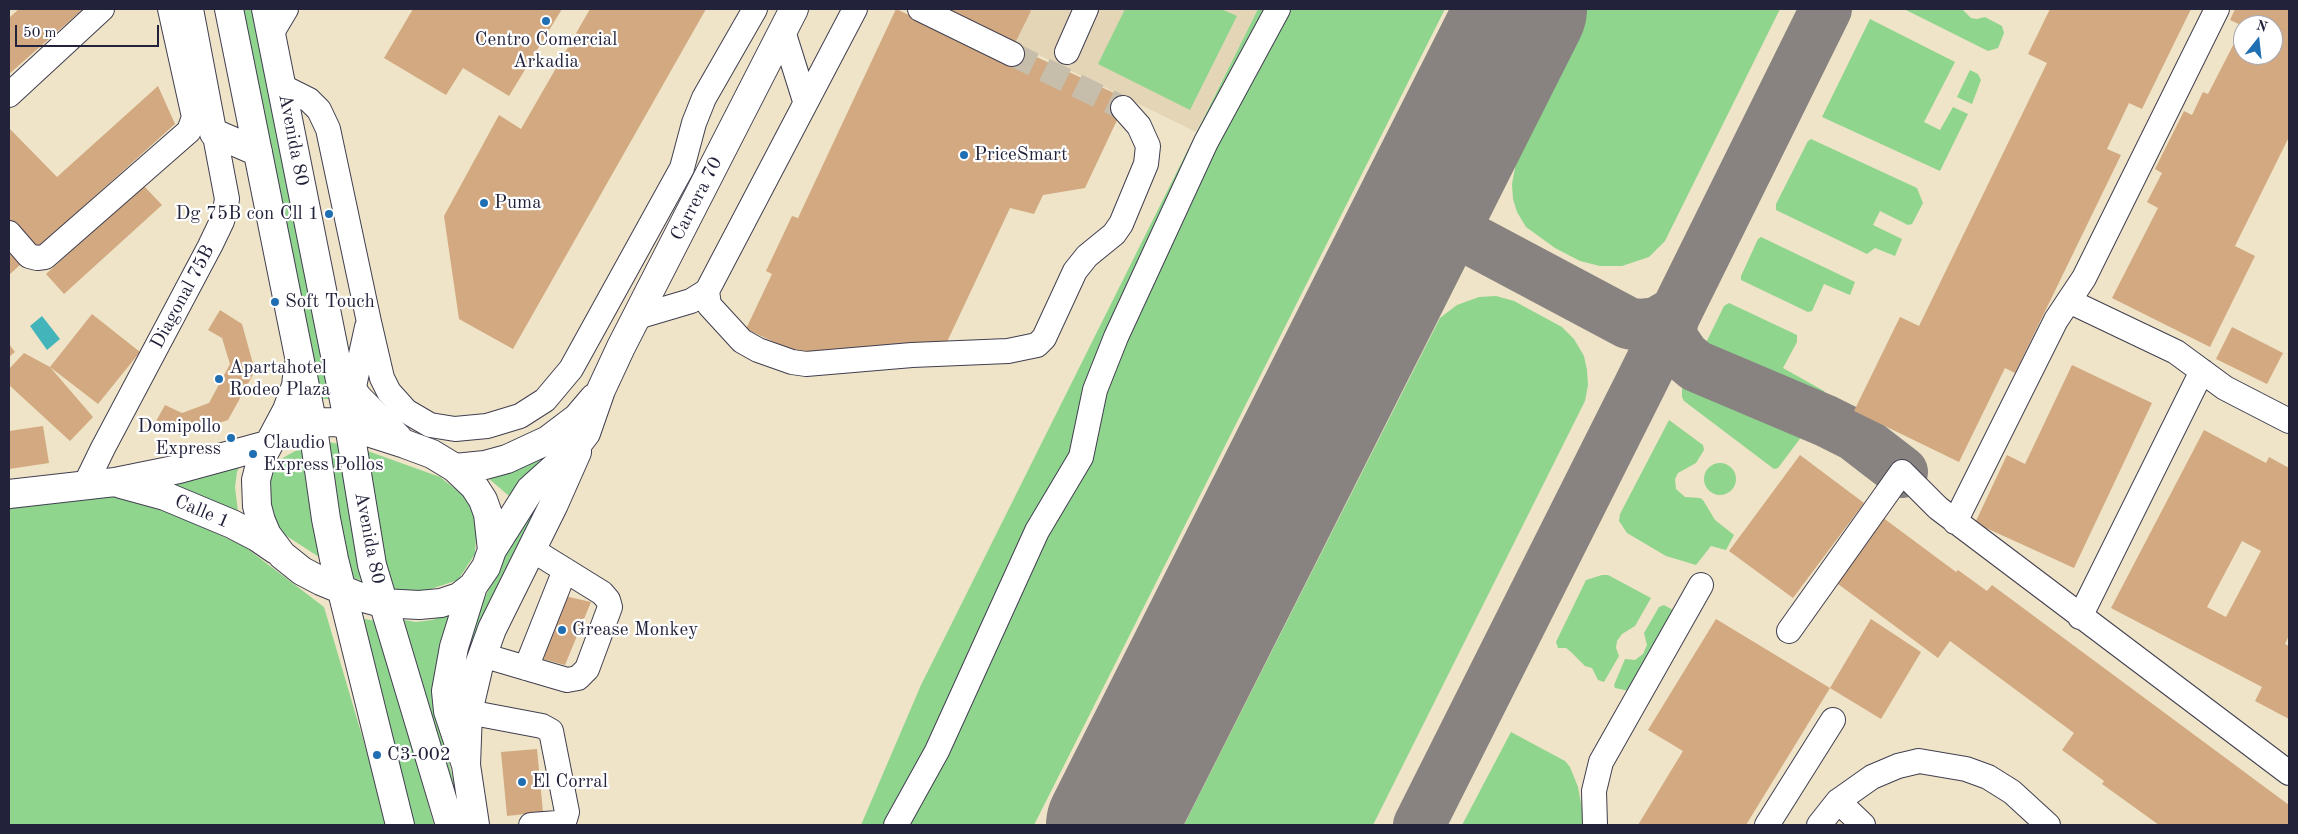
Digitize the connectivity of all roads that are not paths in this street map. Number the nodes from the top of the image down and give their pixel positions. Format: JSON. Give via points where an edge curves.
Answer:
{"nodes":[{"id":1,"x":102,"y":9,"type":"edge"},
{"id":2,"x":170,"y":9,"type":"edge"},
{"id":3,"x":192,"y":9,"type":"edge"},
{"id":4,"x":229,"y":9,"type":"edge"},
{"id":5,"x":286,"y":9,"type":"edge"},
{"id":6,"x":755,"y":9,"type":"edge"},
{"id":7,"x":855,"y":9,"type":"edge"},
{"id":8,"x":920,"y":9,"type":"edge"},
{"id":9,"x":1086,"y":9,"type":"edge"},
{"id":10,"x":1278,"y":9,"type":"edge"},
{"id":11,"x":2217,"y":9,"type":"edge"},
{"id":12,"x":788,"y":20,"type":"edge"},
{"id":13,"x":269,"y":22,"type":"edge"},
{"id":14,"x":1067,"y":52,"type":"dead end"},
{"id":15,"x":1012,"y":54,"type":"tunnel mouth"},
{"id":16,"x":283,"y":87,"type":"junction"},
{"id":17,"x":9,"y":95,"type":"edge"},
{"id":18,"x":805,"y":101,"type":"junction"},
{"id":19,"x":1123,"y":108,"type":"tunnel mouth"},
{"id":20,"x":214,"y":133,"type":"junction"},
{"id":21,"x":258,"y":152,"type":"junction"},
{"id":22,"x":9,"y":233,"type":"edge"},
{"id":23,"x":615,"y":289,"type":"junction"},
{"id":24,"x":707,"y":291,"type":"junction"},
{"id":25,"x":2069,"y":301,"type":"junction"},
{"id":26,"x":637,"y":316,"type":"junction"},
{"id":27,"x":368,"y":322,"type":"junction"},
{"id":28,"x":621,"y":347,"type":"junction"},
{"id":29,"x":299,"y":359,"type":"junction"},
{"id":30,"x":2202,"y":371,"type":"junction"},
{"id":31,"x":346,"y":381,"type":"junction"},
{"id":32,"x":601,"y":390,"type":"junction"},
{"id":33,"x":312,"y":421,"type":"junction"},
{"id":34,"x":2289,"y":421,"type":"edge"},
{"id":35,"x":349,"y":425,"type":"junction"},
{"id":36,"x":586,"y":433,"type":"junction"},
{"id":37,"x":271,"y":441,"type":"junction"},
{"id":38,"x":405,"y":444,"type":"junction"},
{"id":39,"x":455,"y":468,"type":"junction"},
{"id":40,"x":115,"y":482,"type":"junction"},
{"id":41,"x":85,"y":485,"type":"junction"},
{"id":42,"x":9,"y":494,"type":"edge"},
{"id":43,"x":1955,"y":522,"type":"junction"},
{"id":44,"x":530,"y":549,"type":"junction"},
{"id":45,"x":492,"y":550,"type":"junction"},
{"id":46,"x":282,"y":555,"type":"junction"},
{"id":47,"x":565,"y":570,"type":"junction"},
{"id":48,"x":1701,"y":585,"type":"dead end"},
{"id":49,"x":472,"y":586,"type":"junction"},
{"id":50,"x":342,"y":590,"type":"junction"},
{"id":51,"x":382,"y":603,"type":"junction"},
{"id":52,"x":2080,"y":617,"type":"junction"},
{"id":53,"x":1789,"y":631,"type":"dead end"},
{"id":54,"x":482,"y":655,"type":"junction"},
{"id":55,"x":526,"y":668,"type":"junction"},
{"id":56,"x":468,"y":712,"type":"junction"},
{"id":57,"x":1833,"y":720,"type":"dead end"},
{"id":58,"x":466,"y":765,"type":"junction"},
{"id":59,"x":2289,"y":773,"type":"edge"},
{"id":60,"x":1838,"y":801,"type":"junction"},
{"id":61,"x":558,"y":824,"type":"edge"},
{"id":62,"x":400,"y":825,"type":"edge"},
{"id":63,"x":450,"y":825,"type":"edge"},
{"id":64,"x":475,"y":825,"type":"edge"},
{"id":65,"x":531,"y":825,"type":"edge"},
{"id":66,"x":896,"y":825,"type":"edge"},
{"id":67,"x":1595,"y":825,"type":"edge"},
{"id":68,"x":1767,"y":825,"type":"edge"},
{"id":69,"x":1818,"y":825,"type":"edge"},
{"id":70,"x":1863,"y":825,"type":"edge"},
{"id":71,"x":2048,"y":825,"type":"edge"}],
"edges":[{"from":1,"to":17,"type":"street"},
{"from":2,"to":22,"type":"street","via":[[194,116],[189,131],[45,257],[29,256]]},
{"from":3,"to":20,"type":"street","name":"Diagonal 75B"},
{"from":4,"to":21,"type":"main road","name":"Avenida 80"},
{"from":5,"to":13,"type":"street"},
{"from":6,"to":23,"type":"street","via":[[704,98],[682,168]]},
{"from":7,"to":18,"type":"street"},
{"from":8,"to":15,"type":"street"},
{"from":9,"to":14,"type":"street"},
{"from":10,"to":66,"type":"street","via":[[1206,142],[1113,344],[1095,390],[1081,457],[1037,531],[937,751]]},
{"from":11,"to":25,"type":"street","via":[[2084,278]]},
{"from":12,"to":18,"type":"street"},
{"from":12,"to":26,"type":"main road","name":"Carrera 70"},
{"from":13,"to":16,"type":"main road","name":"Avenida 80"},
{"from":16,"to":27,"type":"street","via":[[309,100],[320,110],[328,129]]},
{"from":16,"to":31,"type":"main road","name":"Avenida 80"},
{"from":18,"to":24,"type":"street"},
{"from":19,"to":24,"type":"street","via":[[1139,126],[1148,146],[1146,164],[1121,224],[1075,271],[1044,338],[1037,345],[1008,351],[806,364],[792,362],[742,341],[709,305]]},
{"from":20,"to":21,"type":"main road"},
{"from":20,"to":41,"type":"street","name":"Diagonal 75B","via":[[227,199],[222,221]]},
{"from":21,"to":29,"type":"main road","name":"Avenida 80"},
{"from":23,"to":27,"type":"street","via":[[571,369],[545,400],[520,416],[487,426],[455,429],[430,425],[406,411],[389,392],[382,378]]},
{"from":23,"to":28,"type":"street"},
{"from":24,"to":26,"type":"street","via":[[691,300]]},
{"from":25,"to":30,"type":"street","via":[[2176,352]]},
{"from":25,"to":43,"type":"street","via":[[2056,320]]},
{"from":26,"to":28,"type":"main road","name":"Carrera 70"},
{"from":27,"to":31,"type":"street"},
{"from":28,"to":32,"type":"main road","name":"Carrera 70"},
{"from":29,"to":33,"type":"main road","name":"Avenida 80"},
{"from":29,"to":37,"type":"main road","via":[[296,386]]},
{"from":30,"to":34,"type":"street","via":[[2225,388]]},
{"from":30,"to":52,"type":"street"},
{"from":31,"to":35,"type":"main road","name":"Avenida 80"},
{"from":31,"to":38,"type":"main road","via":[[372,414]]},
{"from":32,"to":36,"type":"main road","name":"Carrera 70"},
{"from":32,"to":39,"type":"main road","name":"Carrera 70","via":[[577,418],[548,440],[507,459]]},
{"from":33,"to":35,"type":"main road","name":"Calle 1"},
{"from":33,"to":37,"type":"main road","name":"Calle 1","via":[[289,427]]},
{"from":33,"to":50,"type":"main road","name":"Avenida 80","via":[[326,519]]},
{"from":35,"to":38,"type":"main road","name":"Calle 1"},
{"from":35,"to":51,"type":"main road","name":"Avenida 80","via":[[364,522]]},
{"from":36,"to":44,"type":"main road"},
{"from":36,"to":45,"type":"main road","name":"Carrera 70","via":[[570,454],[530,490]]},
{"from":37,"to":40,"type":"main road","name":"Calle 1","via":[[179,469]]},
{"from":37,"to":46,"type":"main road","via":[[258,469],[257,506],[267,535]]},
{"from":38,"to":39,"type":"main road","name":"Calle 1","via":[[432,454]]},
{"from":39,"to":45,"type":"main road","name":"Calle 1","via":[[483,500],[491,529]]},
{"from":40,"to":41,"type":"main road","name":"Calle 1"},
{"from":40,"to":46,"type":"main road","name":"Calle 1","via":[[165,496],[232,524]]},
{"from":41,"to":42,"type":"main road","name":"Calle 1"},
{"from":43,"to":52,"type":"street"},
{"from":43,"to":53,"type":"street","via":[[1902,472]]},
{"from":44,"to":47,"type":"street"},
{"from":44,"to":54,"type":"main road"},
{"from":45,"to":49,"type":"main road","name":"Carrera 70","via":[[486,567]]},
{"from":46,"to":50,"type":"main road","via":[[302,571]]},
{"from":47,"to":55,"type":"street"},
{"from":47,"to":55,"type":"street","via":[[608,600],[610,607],[587,669],[578,678],[566,680]]},
{"from":48,"to":67,"type":"street","via":[[1601,762],[1594,790]]},
{"from":49,"to":51,"type":"main road","via":[[459,597],[441,603]]},
{"from":49,"to":58,"type":"main road","via":[[454,647],[446,691],[448,711]]},
{"from":50,"to":51,"type":"main road"},
{"from":50,"to":62,"type":"main road","name":"Avenida 80"},
{"from":51,"to":63,"type":"main road","name":"Avenida 80"},
{"from":52,"to":59,"type":"street"},
{"from":54,"to":55,"type":"street"},
{"from":54,"to":56,"type":"main road"},
{"from":56,"to":58,"type":"main road"},
{"from":56,"to":61,"type":"street","via":[[542,726],[551,731],[567,812]]},
{"from":57,"to":68,"type":"street"},
{"from":58,"to":64,"type":"main road"},
{"from":60,"to":69,"type":"street"},
{"from":60,"to":70,"type":"street"},
{"from":60,"to":71,"type":"street","via":[[1872,777],[1918,761],[1966,769],[1988,777],[2012,792]]},
{"from":61,"to":65,"type":"street"}]}
